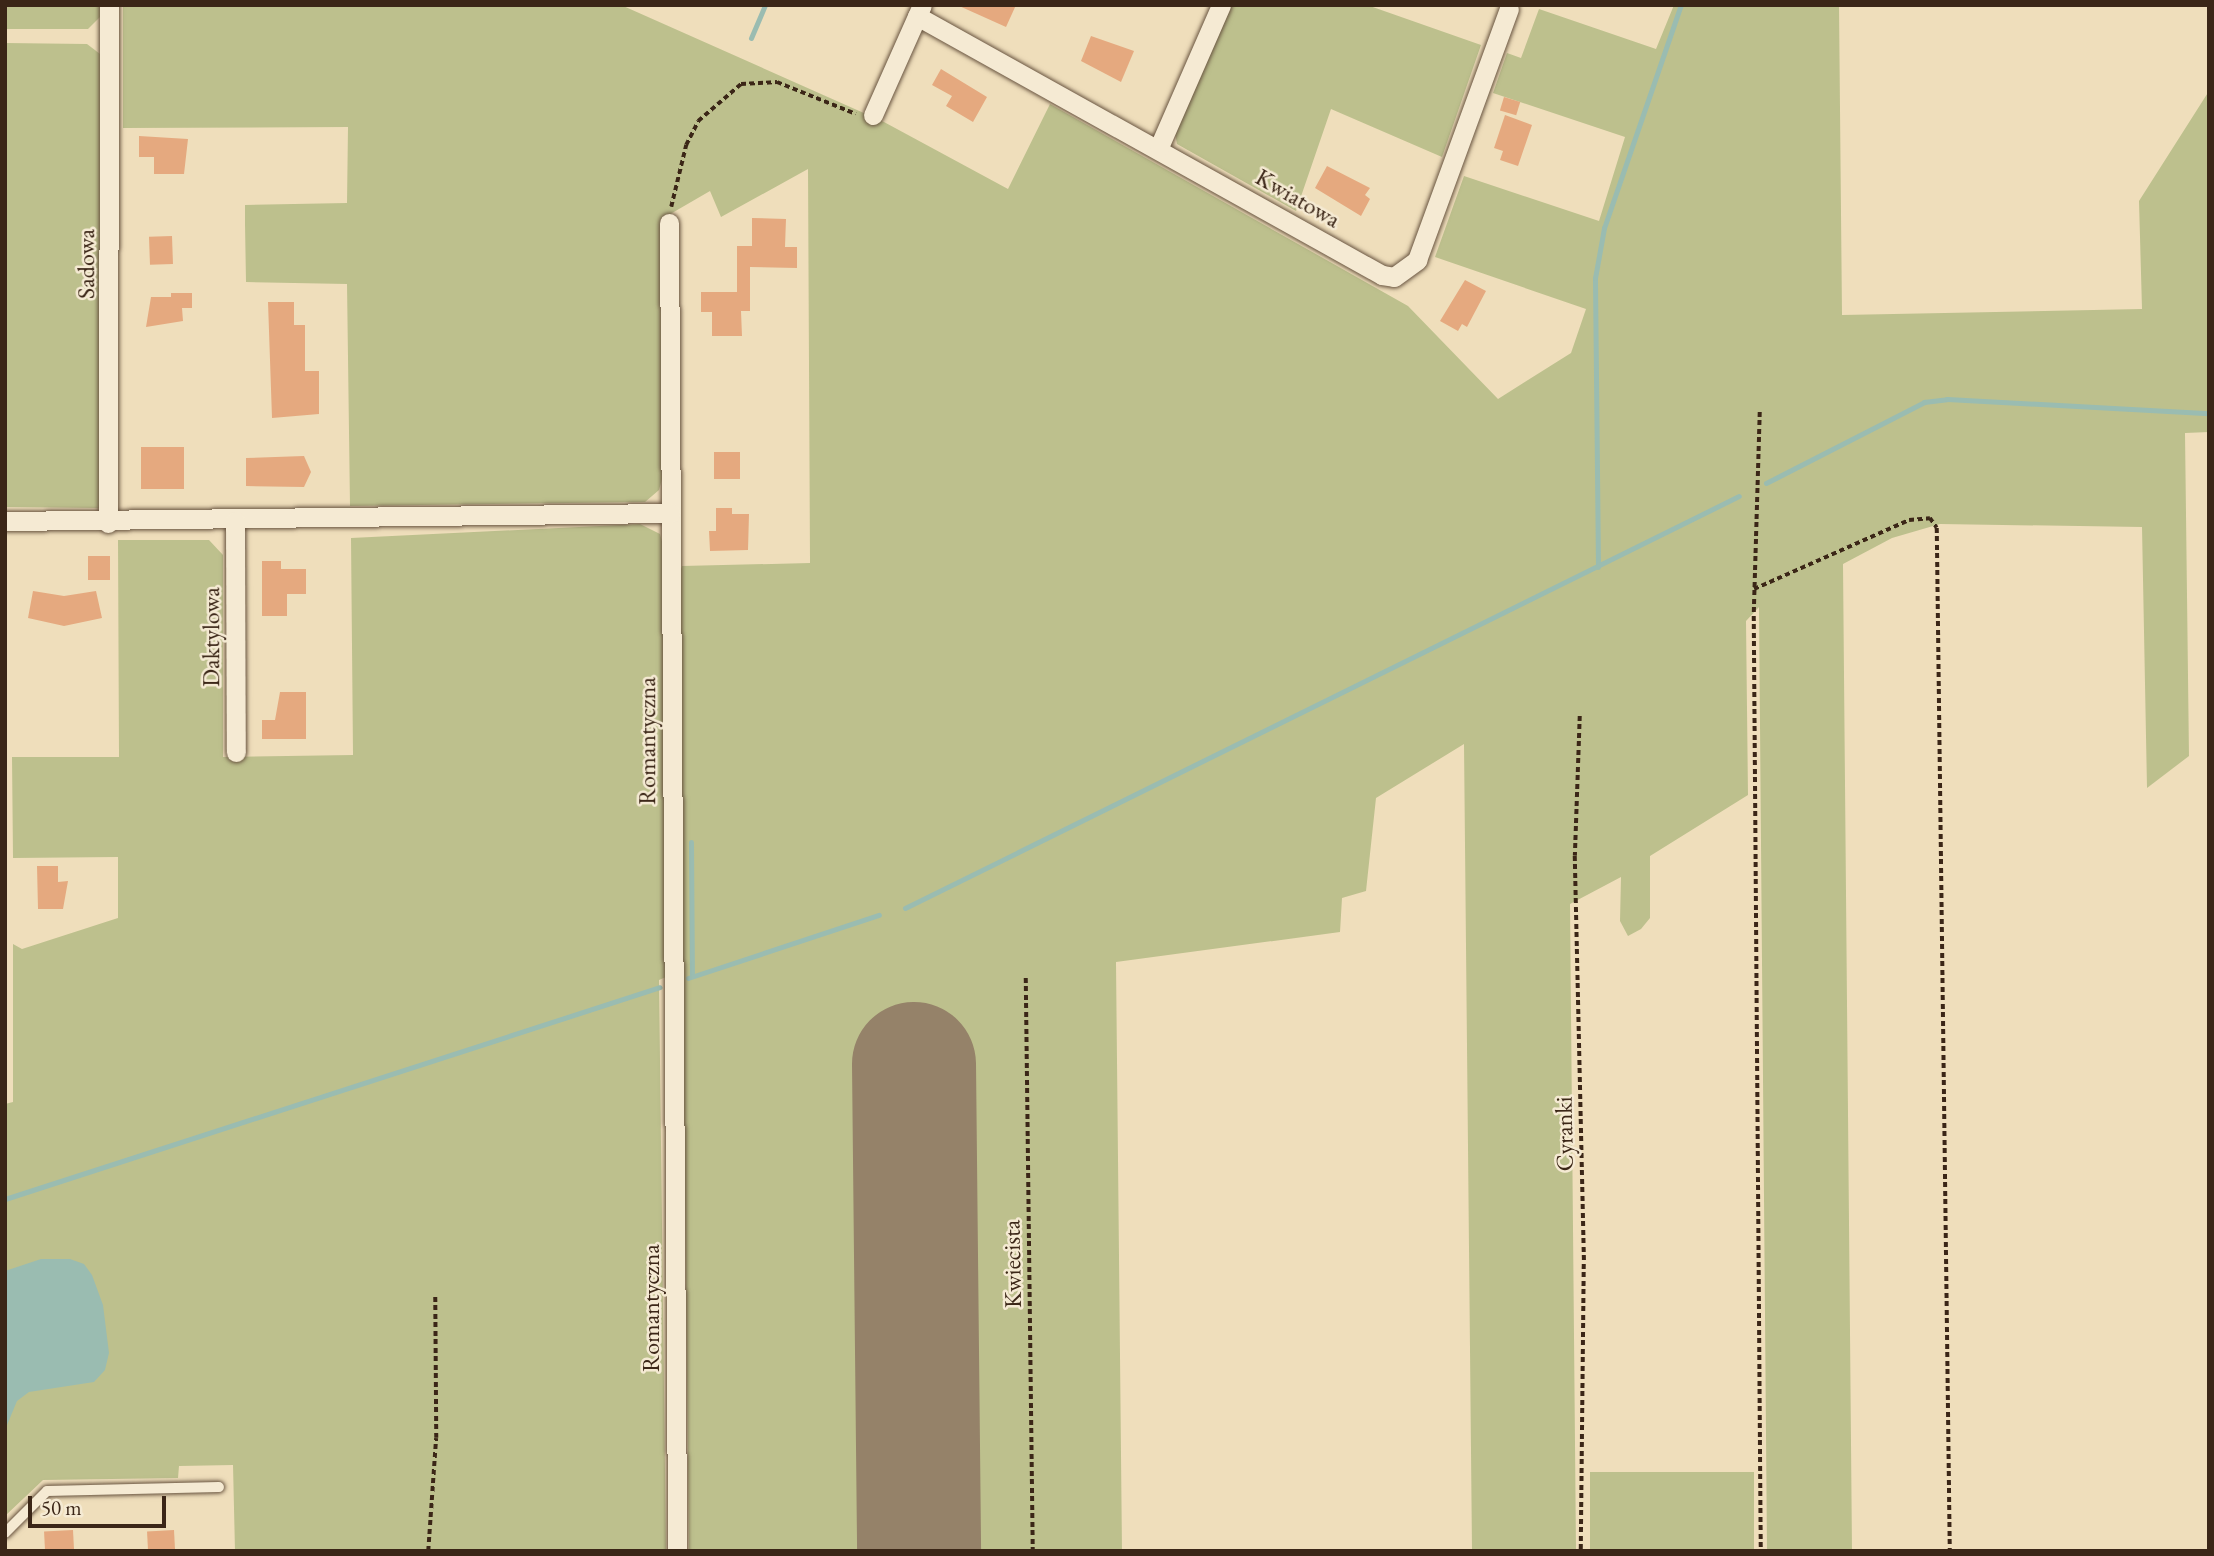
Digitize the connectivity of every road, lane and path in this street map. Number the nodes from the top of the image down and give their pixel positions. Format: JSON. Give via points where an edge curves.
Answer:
{"nodes":[{"id":1,"x":109,"y":5,"type":"edge"},
{"id":2,"x":1221,"y":5,"type":"edge"},
{"id":3,"x":1509,"y":9,"type":"dead end"},
{"id":4,"x":919,"y":10,"type":"edge"},
{"id":5,"x":866,"y":112,"type":"joint"},
{"id":6,"x":1159,"y":147,"type":"junction"},
{"id":7,"x":669,"y":223,"type":"joint"},
{"id":8,"x":1759,"y":412,"type":"dead end"},
{"id":9,"x":671,"y":513,"type":"junction"},
{"id":10,"x":5,"y":521,"type":"edge"},
{"id":11,"x":235,"y":521,"type":"junction"},
{"id":12,"x":108,"y":523,"type":"junction"},
{"id":13,"x":1754,"y":589,"type":"junction"},
{"id":14,"x":1580,"y":716,"type":"dead end"},
{"id":15,"x":236,"y":752,"type":"dead end"},
{"id":16,"x":1027,"y":978,"type":"dead end"},
{"id":17,"x":435,"y":1294,"type":"dead end"},
{"id":18,"x":219,"y":1487,"type":"dead end"},
{"id":19,"x":5,"y":1534,"type":"edge"},
{"id":20,"x":428,"y":1551,"type":"edge"},
{"id":21,"x":677,"y":1551,"type":"edge"},
{"id":22,"x":1033,"y":1551,"type":"edge"},
{"id":23,"x":1581,"y":1551,"type":"edge"},
{"id":24,"x":1761,"y":1551,"type":"edge"},
{"id":25,"x":1950,"y":1551,"type":"edge"}],
"edges":[{"from":1,"to":12,"type":"street","name":"Sadowa"},
{"from":2,"to":6,"type":"street"},
{"from":3,"to":6,"type":"street","name":"Kwiatowa","via":[[1417,260],[1399,277],[1382,275]]},
{"from":4,"to":5,"type":"street","name":"Kwiatowa"},
{"from":4,"to":6,"type":"street","name":"Kwiatowa"},
{"from":5,"to":7,"type":"path","via":[[850,114],[777,82],[741,84],[698,121],[686,145]]},
{"from":7,"to":9,"type":"street","name":"Romantyczna"},
{"from":8,"to":13,"type":"path"},
{"from":9,"to":11,"type":"street"},
{"from":9,"to":21,"type":"street","name":"Romantyczna"},
{"from":10,"to":12,"type":"street"},
{"from":11,"to":12,"type":"street"},
{"from":11,"to":15,"type":"street","name":"Daktylowa"},
{"from":13,"to":24,"type":"path"},
{"from":13,"to":25,"type":"path","via":[[1909,520],[1930,519],[1937,528]]},
{"from":14,"to":23,"type":"path","name":"Cyranki","via":[[1575,856],[1584,1264]]},
{"from":16,"to":22,"type":"path","name":"Kwiecista"},
{"from":17,"to":20,"type":"path","via":[[436,1438]]},
{"from":18,"to":19,"type":"lane","via":[[47,1491]]}]}
